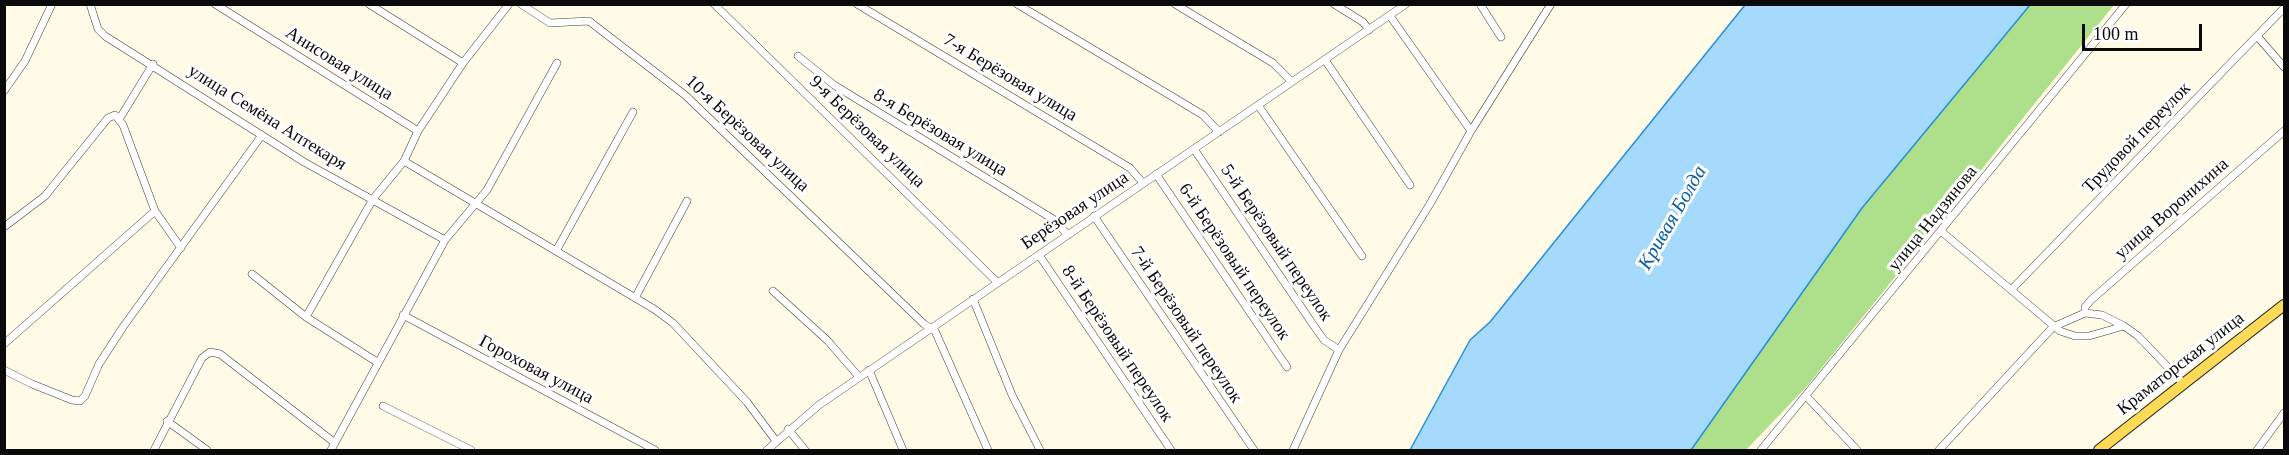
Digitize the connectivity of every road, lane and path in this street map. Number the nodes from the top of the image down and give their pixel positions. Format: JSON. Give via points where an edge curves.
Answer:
{"nodes":[{"id":1,"x":52,"y":4,"type":"edge"},
{"id":2,"x":90,"y":4,"type":"edge"},
{"id":3,"x":215,"y":4,"type":"edge"},
{"id":4,"x":369,"y":4,"type":"edge"},
{"id":5,"x":509,"y":4,"type":"edge"},
{"id":6,"x":521,"y":4,"type":"edge"},
{"id":7,"x":714,"y":4,"type":"edge"},
{"id":8,"x":857,"y":4,"type":"edge"},
{"id":9,"x":1017,"y":4,"type":"edge"},
{"id":10,"x":1175,"y":4,"type":"edge"},
{"id":11,"x":1334,"y":4,"type":"edge"},
{"id":12,"x":1406,"y":4,"type":"edge"},
{"id":13,"x":1480,"y":4,"type":"edge"},
{"id":14,"x":1551,"y":4,"type":"edge"},
{"id":15,"x":2126,"y":4,"type":"edge"},
{"id":16,"x":2280,"y":4,"type":"edge"},
{"id":17,"x":2284,"y":8,"type":"edge"},
{"id":18,"x":1390,"y":16,"type":"junction"},
{"id":19,"x":1369,"y":30,"type":"junction"},
{"id":20,"x":2257,"y":36,"type":"junction"},
{"id":21,"x":1501,"y":37,"type":"dead end"},
{"id":22,"x":798,"y":56,"type":"dead end"},
{"id":23,"x":1325,"y":60,"type":"junction"},
{"id":24,"x":463,"y":63,"type":"junction"},
{"id":25,"x":557,"y":63,"type":"dead end"},
{"id":26,"x":153,"y":64,"type":"junction"},
{"id":27,"x":2284,"y":67,"type":"edge"},
{"id":28,"x":1292,"y":82,"type":"junction"},
{"id":29,"x":4,"y":91,"type":"edge"},
{"id":30,"x":1258,"y":105,"type":"junction"},
{"id":31,"x":633,"y":112,"type":"dead end"},
{"id":32,"x":120,"y":118,"type":"junction"},
{"id":33,"x":1470,"y":130,"type":"junction"},
{"id":34,"x":418,"y":131,"type":"junction"},
{"id":35,"x":2284,"y":131,"type":"edge"},
{"id":36,"x":1219,"y":132,"type":"junction"},
{"id":37,"x":262,"y":135,"type":"junction"},
{"id":38,"x":1194,"y":149,"type":"junction"},
{"id":39,"x":404,"y":161,"type":"junction"},
{"id":40,"x":1156,"y":174,"type":"junction"},
{"id":41,"x":1143,"y":183,"type":"junction"},
{"id":42,"x":1410,"y":185,"type":"dead end"},
{"id":43,"x":373,"y":199,"type":"junction"},
{"id":44,"x":687,"y":201,"type":"dead end"},
{"id":45,"x":476,"y":203,"type":"junction"},
{"id":46,"x":155,"y":210,"type":"junction"},
{"id":47,"x":1094,"y":216,"type":"junction"},
{"id":48,"x":4,"y":227,"type":"edge"},
{"id":49,"x":1942,"y":232,"type":"junction"},
{"id":50,"x":1068,"y":235,"type":"junction"},
{"id":51,"x":445,"y":240,"type":"junction"},
{"id":52,"x":181,"y":248,"type":"junction"},
{"id":53,"x":556,"y":250,"type":"junction"},
{"id":54,"x":1039,"y":255,"type":"junction"},
{"id":55,"x":1362,"y":256,"type":"dead end"},
{"id":56,"x":252,"y":274,"type":"dead end"},
{"id":57,"x":998,"y":283,"type":"junction"},
{"id":58,"x":2012,"y":289,"type":"junction"},
{"id":59,"x":773,"y":291,"type":"dead end"},
{"id":60,"x":635,"y":297,"type":"junction"},
{"id":61,"x":973,"y":299,"type":"junction"},
{"id":62,"x":2284,"y":305,"type":"edge"},
{"id":63,"x":2085,"y":313,"type":"junction"},
{"id":64,"x":403,"y":315,"type":"junction"},
{"id":65,"x":306,"y":317,"type":"junction"},
{"id":66,"x":2124,"y":326,"type":"junction"},
{"id":67,"x":2053,"y":327,"type":"junction"},
{"id":68,"x":931,"y":328,"type":"junction"},
{"id":69,"x":4,"y":344,"type":"edge"},
{"id":70,"x":1339,"y":350,"type":"junction"},
{"id":71,"x":377,"y":362,"type":"junction"},
{"id":72,"x":1287,"y":367,"type":"dead end"},
{"id":73,"x":4,"y":370,"type":"edge"},
{"id":74,"x":869,"y":370,"type":"junction"},
{"id":75,"x":859,"y":377,"type":"junction"},
{"id":76,"x":2182,"y":382,"type":"junction"},
{"id":77,"x":1807,"y":397,"type":"junction"},
{"id":78,"x":383,"y":406,"type":"dead end"},
{"id":79,"x":2284,"y":412,"type":"edge"},
{"id":80,"x":167,"y":422,"type":"junction"},
{"id":81,"x":788,"y":429,"type":"junction"},
{"id":82,"x":776,"y":441,"type":"junction"},
{"id":83,"x":335,"y":443,"type":"junction"},
{"id":84,"x":154,"y":450,"type":"edge"},
{"id":85,"x":207,"y":450,"type":"edge"},
{"id":86,"x":331,"y":450,"type":"edge"},
{"id":87,"x":471,"y":450,"type":"edge"},
{"id":88,"x":655,"y":450,"type":"edge"},
{"id":89,"x":767,"y":450,"type":"edge"},
{"id":90,"x":805,"y":450,"type":"edge"},
{"id":91,"x":903,"y":450,"type":"edge"},
{"id":92,"x":988,"y":450,"type":"edge"},
{"id":93,"x":1040,"y":450,"type":"edge"},
{"id":94,"x":1171,"y":450,"type":"edge"},
{"id":95,"x":1254,"y":450,"type":"edge"},
{"id":96,"x":1293,"y":450,"type":"edge"},
{"id":97,"x":1761,"y":450,"type":"edge"},
{"id":98,"x":1857,"y":450,"type":"edge"},
{"id":99,"x":1939,"y":450,"type":"edge"},
{"id":100,"x":2099,"y":450,"type":"edge"},
{"id":101,"x":2258,"y":450,"type":"edge"}],
"edges":[{"from":1,"to":29,"type":"street","via":[[25,62]]},
{"from":2,"to":26,"type":"street","name":"улица Семёна Аптекаря","via":[[98,29],[105,36]]},
{"from":3,"to":34,"type":"street","name":"Анисовая улица"},
{"from":4,"to":24,"type":"street"},
{"from":5,"to":24,"type":"street"},
{"from":6,"to":68,"type":"street","name":"10-я Берёзовая улица","via":[[550,23],[589,21],[684,95]]},
{"from":7,"to":57,"type":"street","name":"9-я Берёзовая улица"},
{"from":8,"to":41,"type":"street","name":"7-я Берёзовая улица","via":[[1130,168]]},
{"from":9,"to":36,"type":"street","via":[[1203,115]]},
{"from":10,"to":28,"type":"street","via":[[1273,63]]},
{"from":11,"to":19,"type":"street"},
{"from":12,"to":18,"type":"street","name":"Берёзовая улица"},
{"from":13,"to":21,"type":"street"},
{"from":14,"to":33,"type":"street"},
{"from":15,"to":49,"type":"street","name":"улица Надзянова"},
{"from":16,"to":17,"type":"street"},
{"from":17,"to":20,"type":"street","name":"Трудовой переулок"},
{"from":18,"to":19,"type":"street","name":"Берёзовая улица"},
{"from":18,"to":33,"type":"street"},
{"from":19,"to":23,"type":"street","name":"Берёзовая улица"},
{"from":20,"to":27,"type":"street"},
{"from":20,"to":58,"type":"street","name":"Трудовой переулок"},
{"from":22,"to":50,"type":"street","name":"8-я Берёзовая улица","via":[[834,86],[1053,219]]},
{"from":23,"to":28,"type":"street","name":"Берёзовая улица"},
{"from":23,"to":42,"type":"street"},
{"from":24,"to":34,"type":"street"},
{"from":25,"to":45,"type":"street","via":[[487,190]]},
{"from":26,"to":32,"type":"street"},
{"from":26,"to":37,"type":"street","name":"улица Семёна Аптекаря"},
{"from":28,"to":30,"type":"street","name":"Берёзовая улица"},
{"from":30,"to":36,"type":"street","name":"Берёзовая улица"},
{"from":30,"to":55,"type":"street"},
{"from":31,"to":53,"type":"street"},
{"from":32,"to":46,"type":"street"},
{"from":32,"to":48,"type":"street","via":[[108,118],[57,183]]},
{"from":33,"to":70,"type":"street","via":[[1430,204]]},
{"from":34,"to":39,"type":"street"},
{"from":35,"to":63,"type":"street","name":"улица Воронихина","via":[[2091,300]]},
{"from":36,"to":38,"type":"street","name":"Берёзовая улица"},
{"from":37,"to":43,"type":"street","name":"улица Семёна Аптекаря"},
{"from":37,"to":52,"type":"street"},
{"from":38,"to":40,"type":"street","name":"Берёзовая улица"},
{"from":38,"to":70,"type":"street","name":"5-й Берёзовый переулок","via":[[1324,340]]},
{"from":39,"to":43,"type":"street"},
{"from":39,"to":45,"type":"street"},
{"from":40,"to":41,"type":"street","name":"Берёзовая улица"},
{"from":40,"to":72,"type":"street","name":"6-й Берёзовый переулок"},
{"from":41,"to":47,"type":"street","name":"Берёзовая улица"},
{"from":43,"to":51,"type":"street","name":"улица Семёна Аптекаря"},
{"from":43,"to":65,"type":"street"},
{"from":44,"to":60,"type":"street"},
{"from":45,"to":51,"type":"street"},
{"from":45,"to":53,"type":"street"},
{"from":46,"to":52,"type":"street"},
{"from":46,"to":69,"type":"street"},
{"from":47,"to":50,"type":"street","name":"Берёзовая улица"},
{"from":47,"to":95,"type":"street","name":"7-й Берёзовый переулок"},
{"from":49,"to":58,"type":"street"},
{"from":49,"to":77,"type":"street","name":"улица Надзянова"},
{"from":50,"to":54,"type":"street","name":"Берёзовая улица"},
{"from":51,"to":64,"type":"street"},
{"from":52,"to":73,"type":"street","via":[[99,364],[80,401]]},
{"from":53,"to":60,"type":"street"},
{"from":54,"to":57,"type":"street","name":"Берёзовая улица"},
{"from":54,"to":94,"type":"street","name":"8-й Берёзовый переулок"},
{"from":56,"to":65,"type":"street"},
{"from":57,"to":61,"type":"street","name":"Берёзовая улица"},
{"from":58,"to":67,"type":"street"},
{"from":59,"to":75,"type":"street"},
{"from":60,"to":82,"type":"street","via":[[674,323],[747,402]]},
{"from":61,"to":68,"type":"street","name":"Берёзовая улица"},
{"from":61,"to":93,"type":"street","via":[[1012,395]]},
{"from":62,"to":76,"type":"main road","name":"Краматорская улица"},
{"from":63,"to":66,"type":"street","via":[[2103,315]]},
{"from":63,"to":67,"type":"street"},
{"from":64,"to":71,"type":"street"},
{"from":64,"to":88,"type":"street","name":"Гороховая улица"},
{"from":65,"to":71,"type":"street"},
{"from":66,"to":67,"type":"street","via":[[2089,336],[2075,336]]},
{"from":66,"to":76,"type":"street"},
{"from":67,"to":99,"type":"street"},
{"from":68,"to":74,"type":"street","name":"Берёзовая улица"},
{"from":68,"to":92,"type":"street","name":"10-я Берёзовая улица","via":[[940,338]]},
{"from":70,"to":96,"type":"street"},
{"from":71,"to":83,"type":"street"},
{"from":74,"to":75,"type":"street","name":"Берёзовая улица"},
{"from":74,"to":91,"type":"street"},
{"from":75,"to":81,"type":"street","name":"Берёзовая улица"},
{"from":76,"to":100,"type":"main road","name":"Краматорская улица"},
{"from":77,"to":97,"type":"street","name":"улица Надзянова"},
{"from":77,"to":98,"type":"street"},
{"from":78,"to":87,"type":"street"},
{"from":79,"to":101,"type":"street"},
{"from":80,"to":83,"type":"street","via":[[202,358],[215,352]]},
{"from":80,"to":84,"type":"street"},
{"from":80,"to":85,"type":"street"},
{"from":81,"to":82,"type":"street","name":"Берёзовая улица"},
{"from":81,"to":90,"type":"street"},
{"from":82,"to":89,"type":"street","name":"Берёзовая улица"},
{"from":83,"to":86,"type":"street"}]}
